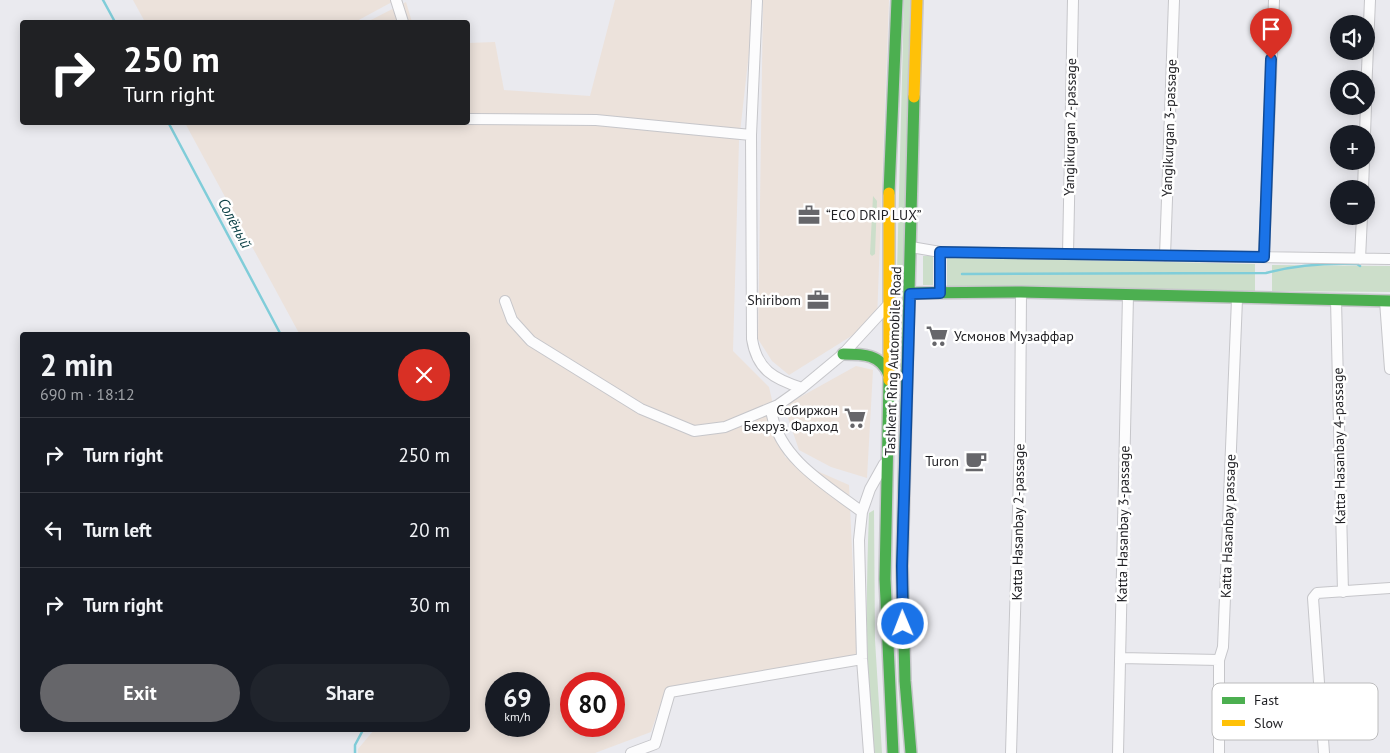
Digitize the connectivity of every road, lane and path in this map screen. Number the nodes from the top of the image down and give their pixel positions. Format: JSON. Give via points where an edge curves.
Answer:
{"nodes":[{"id":1,"x":396,"y":0,"type":"edge"},
{"id":2,"x":897,"y":0,"type":"edge"},
{"id":3,"x":917,"y":0,"type":"edge"},
{"id":4,"x":1073,"y":0,"type":"edge"},
{"id":5,"x":1174,"y":0,"type":"edge"},
{"id":6,"x":1274,"y":0,"type":"edge"},
{"id":7,"x":1370,"y":0,"type":"edge"},
{"id":8,"x":758,"y":1,"type":"edge"},
{"id":9,"x":402,"y":20,"type":"edge"},
{"id":10,"x":1367,"y":70,"type":"edge"},
{"id":11,"x":470,"y":119,"type":"edge"},
{"id":12,"x":752,"y":135,"type":"junction"},
{"id":13,"x":1362,"y":225,"type":"edge"},
{"id":14,"x":911,"y":248,"type":"junction"},
{"id":15,"x":940,"y":252,"type":"junction"},
{"id":16,"x":1068,"y":254,"type":"junction"},
{"id":17,"x":1165,"y":256,"type":"junction"},
{"id":18,"x":1264,"y":257,"type":"junction"},
{"id":19,"x":1360,"y":259,"type":"junction"},
{"id":20,"x":1390,"y":259,"type":"edge"},
{"id":21,"x":1021,"y":292,"type":"junction"},
{"id":22,"x":940,"y":293,"type":"junction"},
{"id":23,"x":910,"y":294,"type":"junction"},
{"id":24,"x":1128,"y":295,"type":"junction"},
{"id":25,"x":1237,"y":299,"type":"junction"},
{"id":26,"x":1336,"y":300,"type":"junction"},
{"id":27,"x":505,"y":301,"type":"dead end"},
{"id":28,"x":1387,"y":301,"type":"edge"},
{"id":29,"x":890,"y":303,"type":"junction"},
{"id":30,"x":843,"y":354,"type":"junction"},
{"id":31,"x":1390,"y":369,"type":"edge"},
{"id":32,"x":889,"y":375,"type":"junction"},
{"id":33,"x":802,"y":388,"type":"junction"},
{"id":34,"x":778,"y":405,"type":"junction"},
{"id":35,"x":888,"y":456,"type":"junction"},
{"id":36,"x":862,"y":512,"type":"junction"},
{"id":37,"x":1390,"y":588,"type":"edge"},
{"id":38,"x":1343,"y":592,"type":"junction"},
{"id":39,"x":1120,"y":658,"type":"junction"},
{"id":40,"x":862,"y":659,"type":"junction"},
{"id":41,"x":1219,"y":660,"type":"junction"},
{"id":42,"x":1219,"y":683,"type":"edge"},
{"id":43,"x":1319,"y":683,"type":"edge"},
{"id":44,"x":1219,"y":740,"type":"edge"},
{"id":45,"x":1323,"y":740,"type":"edge"},
{"id":46,"x":1116,"y":752,"type":"edge"},
{"id":47,"x":631,"y":753,"type":"edge"},
{"id":48,"x":869,"y":753,"type":"edge"},
{"id":49,"x":893,"y":753,"type":"edge"},
{"id":50,"x":911,"y":753,"type":"edge"},
{"id":51,"x":1011,"y":753,"type":"edge"},
{"id":52,"x":1219,"y":753,"type":"edge"},
{"id":53,"x":1324,"y":753,"type":"edge"}],
"edges":[{"from":1,"to":9,"type":"street"},
{"from":2,"to":29,"type":"main road","name":"Tashkent Ring Automobile Road","via":[[889,206]]},
{"from":3,"to":14,"type":"main road","name":"Tashkent Ring Automobile Road"},
{"from":4,"to":16,"type":"street","name":"Yangikurgan 2-passage"},
{"from":5,"to":17,"type":"street","name":"Yangikurgan 3-passage"},
{"from":6,"to":18,"type":"street"},
{"from":7,"to":10,"type":"street"},
{"from":8,"to":12,"type":"street"},
{"from":11,"to":12,"type":"street","via":[[596,120]]},
{"from":12,"to":33,"type":"street","via":[[754,352],[772,375]]},
{"from":13,"to":19,"type":"street"},
{"from":14,"to":15,"type":"street"},
{"from":14,"to":23,"type":"main road","name":"Tashkent Ring Automobile Road"},
{"from":15,"to":16,"type":"street"},
{"from":15,"to":22,"type":"street"},
{"from":16,"to":17,"type":"street"},
{"from":17,"to":18,"type":"street"},
{"from":18,"to":19,"type":"street"},
{"from":19,"to":20,"type":"street"},
{"from":21,"to":22,"type":"main road"},
{"from":21,"to":24,"type":"main road"},
{"from":21,"to":51,"type":"street","name":"Katta Hasanbay 2-passage"},
{"from":22,"to":23,"type":"main road"},
{"from":23,"to":29,"type":"main road"},
{"from":23,"to":50,"type":"main road","name":"Tashkent Ring Automobile Road","via":[[902,566]]},
{"from":24,"to":25,"type":"main road"},
{"from":24,"to":39,"type":"street","name":"Katta Hasanbay 3-passage"},
{"from":25,"to":26,"type":"main road"},
{"from":25,"to":41,"type":"street","name":"Katta Hasanbay passage","via":[[1223,647]]},
{"from":26,"to":28,"type":"main road"},
{"from":26,"to":38,"type":"street","name":"Katta Hasanbay 4-passage"},
{"from":27,"to":34,"type":"street","via":[[512,320],[531,341],[641,409],[694,431],[725,427]]},
{"from":28,"to":31,"type":"street"},
{"from":29,"to":30,"type":"street"},
{"from":29,"to":32,"type":"main road","name":"Tashkent Ring Automobile Road"},
{"from":30,"to":32,"type":"main road","via":[[868,354],[877,358],[886,366]]},
{"from":30,"to":33,"type":"street"},
{"from":32,"to":35,"type":"main road","name":"Tashkent Ring Automobile Road"},
{"from":33,"to":34,"type":"street"},
{"from":34,"to":36,"type":"street","via":[[772,415],[774,428],[795,459]]},
{"from":35,"to":36,"type":"street"},
{"from":35,"to":49,"type":"main road","name":"Tashkent Ring Automobile Road","via":[[886,632]]},
{"from":36,"to":40,"type":"street","via":[[859,571]]},
{"from":37,"to":38,"type":"street"},
{"from":38,"to":43,"type":"street","via":[[1315,595],[1313,598]]},
{"from":39,"to":41,"type":"street"},
{"from":39,"to":46,"type":"street","name":"Katta Hasanbay 3-passage"},
{"from":40,"to":47,"type":"street","via":[[670,692],[655,744]]},
{"from":40,"to":48,"type":"street"},
{"from":41,"to":42,"type":"street","name":"Katta Hasanbay passage"},
{"from":44,"to":52,"type":"street","name":"Katta Hasanbay passage"},
{"from":45,"to":53,"type":"street"}]}
